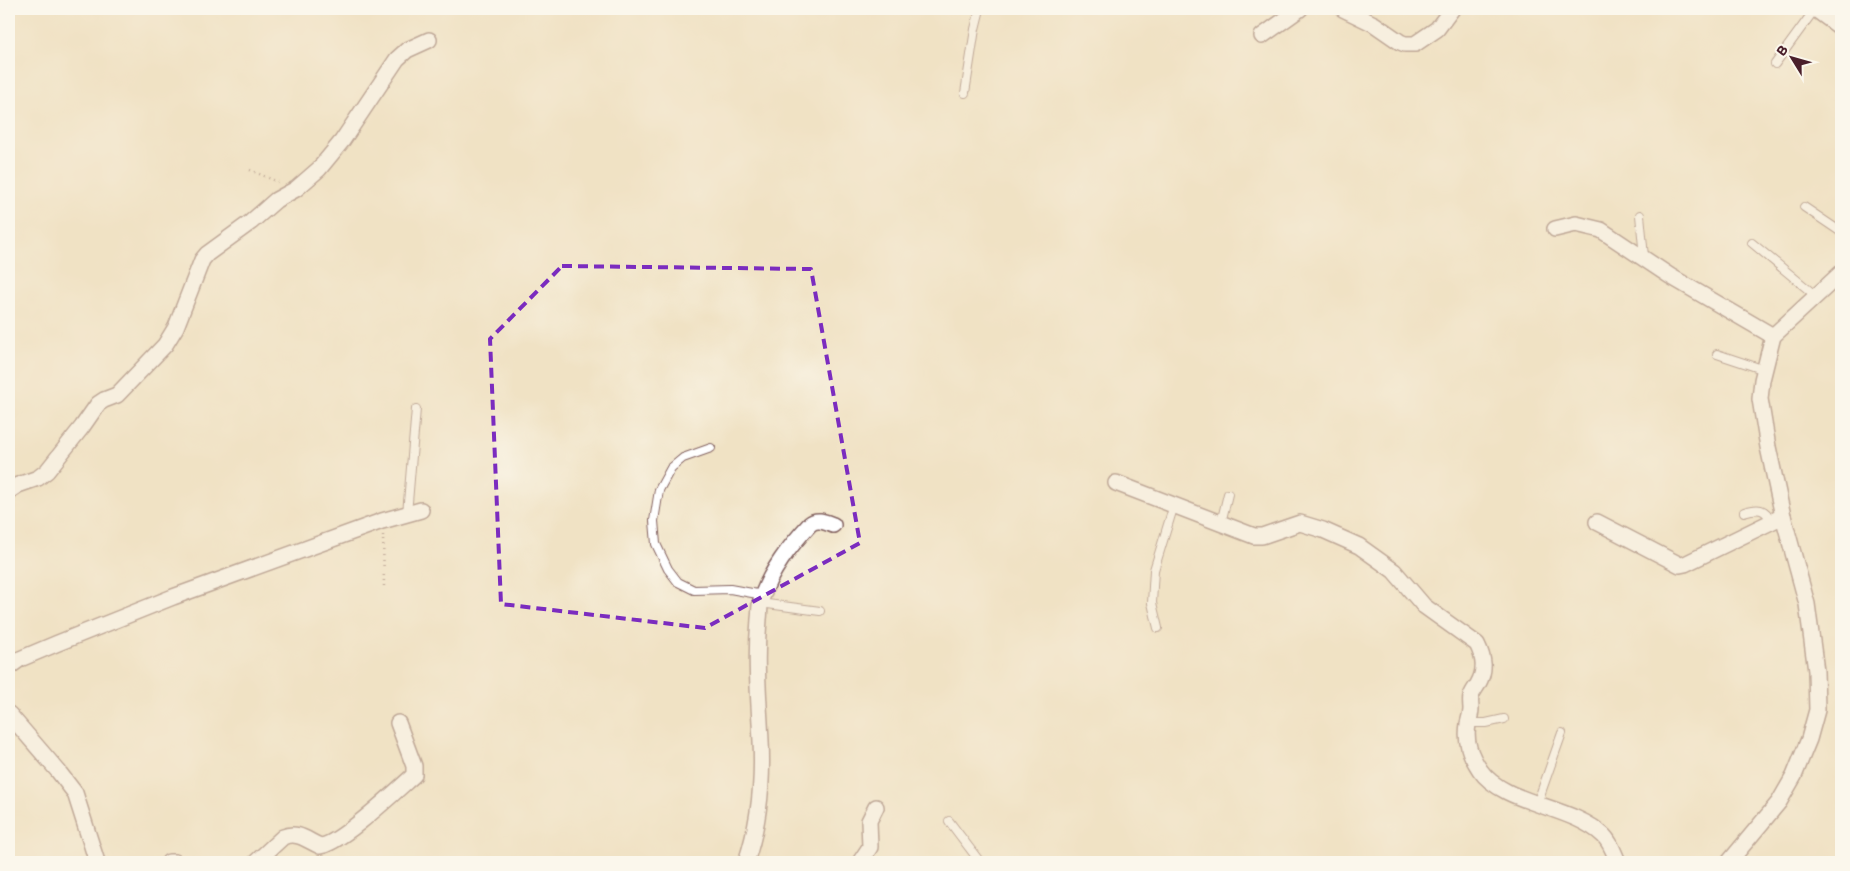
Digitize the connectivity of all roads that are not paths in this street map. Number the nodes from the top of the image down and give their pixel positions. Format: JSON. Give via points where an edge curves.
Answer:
{"nodes":[{"id":1,"x":980,"y":9,"type":"edge"},
{"id":2,"x":1300,"y":9,"type":"edge"},
{"id":3,"x":1343,"y":9,"type":"edge"},
{"id":4,"x":1452,"y":9,"type":"edge"},
{"id":5,"x":1815,"y":9,"type":"edge"},
{"id":6,"x":1841,"y":28,"type":"edge"},
{"id":7,"x":1262,"y":36,"type":"dead end"},
{"id":8,"x":429,"y":40,"type":"dead end"},
{"id":9,"x":1775,"y":64,"type":"dead end"},
{"id":10,"x":966,"y":92,"type":"dead end"},
{"id":11,"x":1804,"y":207,"type":"dead end"},
{"id":12,"x":1640,"y":215,"type":"dead end"},
{"id":13,"x":1555,"y":229,"type":"dead end"},
{"id":14,"x":1841,"y":232,"type":"edge"},
{"id":15,"x":1752,"y":243,"type":"dead end"},
{"id":16,"x":1644,"y":259,"type":"junction"},
{"id":17,"x":1841,"y":273,"type":"edge"},
{"id":18,"x":1816,"y":296,"type":"junction"},
{"id":19,"x":1772,"y":336,"type":"junction"},
{"id":20,"x":1718,"y":354,"type":"dead end"},
{"id":21,"x":1765,"y":370,"type":"junction"},
{"id":22,"x":416,"y":409,"type":"dead end"},
{"id":23,"x":711,"y":448,"type":"dead end"},
{"id":24,"x":1116,"y":483,"type":"dead end"},
{"id":25,"x":9,"y":491,"type":"edge"},
{"id":26,"x":1228,"y":494,"type":"dead end"},
{"id":27,"x":1174,"y":505,"type":"junction"},
{"id":28,"x":414,"y":512,"type":"joint"},
{"id":29,"x":1744,"y":512,"type":"dead end"},
{"id":30,"x":1777,"y":519,"type":"junction"},
{"id":31,"x":1596,"y":522,"type":"dead end"},
{"id":32,"x":1221,"y":523,"type":"junction"},
{"id":33,"x":833,"y":525,"type":"dead end"},
{"id":34,"x":762,"y":599,"type":"junction"},
{"id":35,"x":820,"y":611,"type":"dead end"},
{"id":36,"x":1158,"y":628,"type":"dead end"},
{"id":37,"x":9,"y":667,"type":"edge"},
{"id":38,"x":9,"y":714,"type":"edge"},
{"id":39,"x":1504,"y":719,"type":"dead end"},
{"id":40,"x":398,"y":722,"type":"dead end"},
{"id":41,"x":1468,"y":723,"type":"junction"},
{"id":42,"x":1562,"y":733,"type":"dead end"},
{"id":43,"x":1537,"y":804,"type":"junction"},
{"id":44,"x":876,"y":807,"type":"dead end"},
{"id":45,"x":949,"y":821,"type":"dead end"},
{"id":46,"x":97,"y":862,"type":"edge"},
{"id":47,"x":169,"y":862,"type":"edge"},
{"id":48,"x":175,"y":862,"type":"edge"},
{"id":49,"x":256,"y":862,"type":"edge"},
{"id":50,"x":746,"y":862,"type":"edge"},
{"id":51,"x":860,"y":862,"type":"edge"},
{"id":52,"x":980,"y":862,"type":"edge"},
{"id":53,"x":1618,"y":862,"type":"edge"},
{"id":54,"x":1729,"y":862,"type":"edge"}],
"edges":[{"from":1,"to":10,"type":"lane"},
{"from":2,"to":7,"type":"street"},
{"from":3,"to":4,"type":"street","via":[[1404,44],[1415,44],[1437,29]]},
{"from":5,"to":6,"type":"street"},
{"from":5,"to":9,"type":"lane"},
{"from":8,"to":25,"type":"street","via":[[402,54],[319,169],[207,254],[165,345],[117,395],[98,404],[47,471]]},
{"from":11,"to":14,"type":"lane"},
{"from":12,"to":16,"type":"lane"},
{"from":13,"to":16,"type":"street","via":[[1576,224],[1601,230]]},
{"from":15,"to":18,"type":"lane"},
{"from":16,"to":19,"type":"street"},
{"from":17,"to":18,"type":"street"},
{"from":18,"to":19,"type":"street"},
{"from":19,"to":21,"type":"street"},
{"from":20,"to":21,"type":"lane"},
{"from":21,"to":30,"type":"street","via":[[1760,399]]},
{"from":22,"to":28,"type":"lane"},
{"from":23,"to":34,"type":"lane","via":[[683,458],[671,468],[659,490],[654,521],[656,544],[678,582],[694,590],[730,589]]},
{"from":24,"to":27,"type":"street"},
{"from":26,"to":32,"type":"lane"},
{"from":27,"to":32,"type":"street"},
{"from":27,"to":36,"type":"lane","via":[[1154,570],[1152,603]]},
{"from":28,"to":37,"type":"street","via":[[173,597],[20,659]]},
{"from":29,"to":30,"type":"lane","via":[[1763,510]]},
{"from":30,"to":31,"type":"street","via":[[1680,565]]},
{"from":30,"to":54,"type":"street","via":[[1807,604],[1816,671],[1817,710],[1794,776],[1779,802]]},
{"from":32,"to":41,"type":"street","via":[[1262,536],[1300,523],[1359,546],[1387,565],[1418,601],[1477,644],[1484,668],[1471,699]]},
{"from":33,"to":34,"type":"street","via":[[819,520],[810,524],[775,570]]},
{"from":34,"to":35,"type":"lane"},
{"from":34,"to":50,"type":"street","via":[[756,675],[762,743],[761,774],[755,831]]},
{"from":38,"to":46,"type":"street","via":[[74,794]]},
{"from":39,"to":41,"type":"lane","via":[[1486,724]]},
{"from":40,"to":49,"type":"street","via":[[414,766],[414,775],[364,820],[332,842],[320,846],[300,835],[288,835]]},
{"from":41,"to":43,"type":"street","via":[[1468,749],[1481,772],[1499,787]]},
{"from":42,"to":43,"type":"lane"},
{"from":43,"to":53,"type":"street","via":[[1595,829],[1608,841]]},
{"from":44,"to":51,"type":"street","via":[[869,821],[870,847]]},
{"from":45,"to":52,"type":"lane"},
{"from":47,"to":48,"type":"street"}]}
